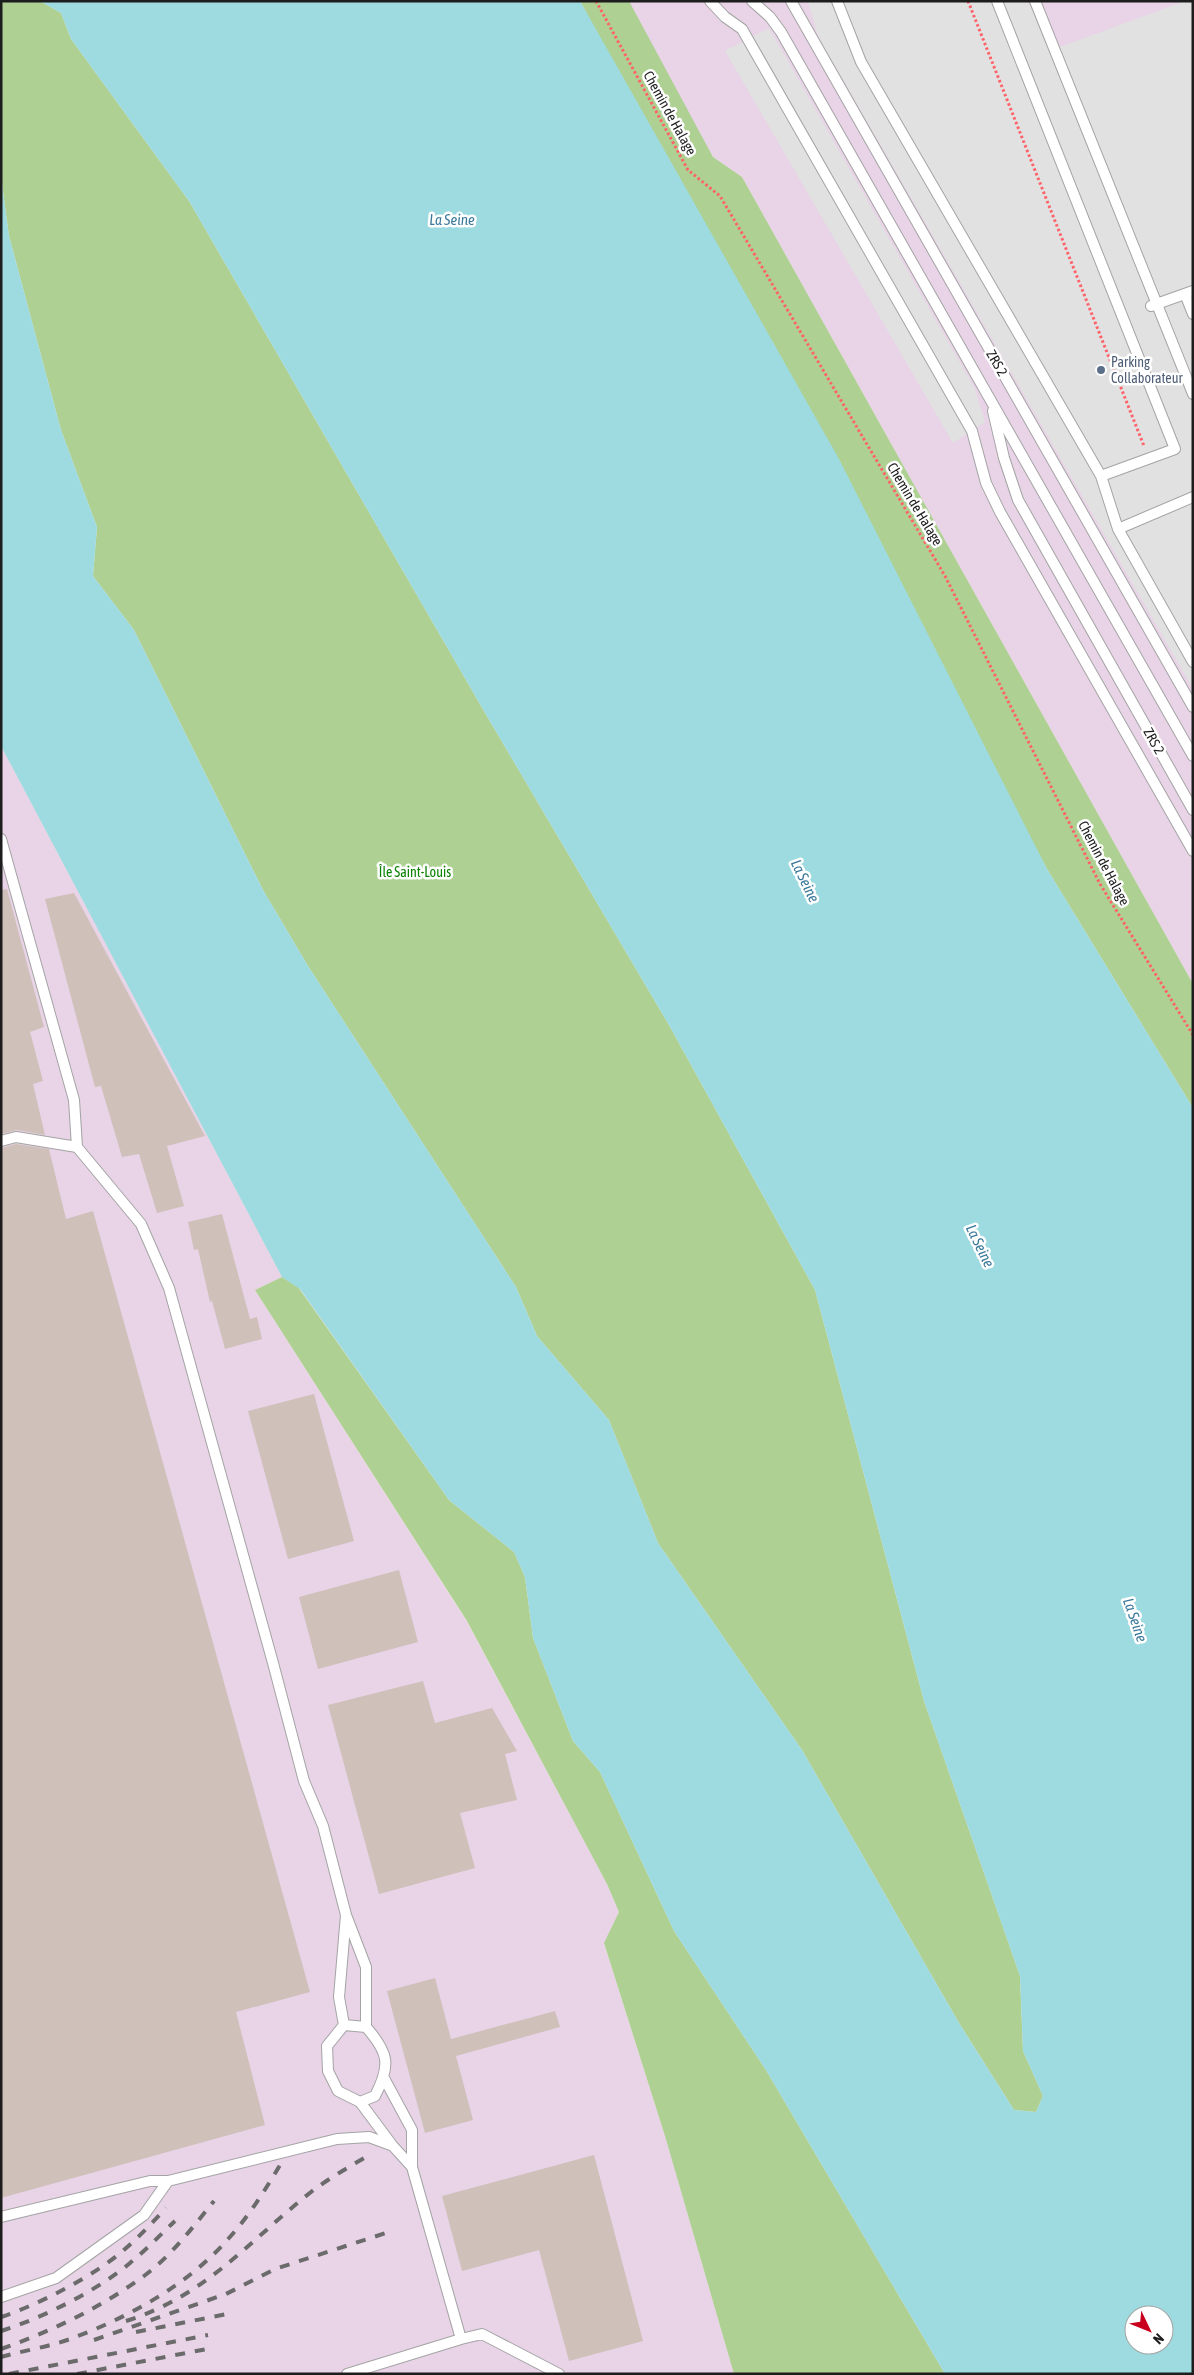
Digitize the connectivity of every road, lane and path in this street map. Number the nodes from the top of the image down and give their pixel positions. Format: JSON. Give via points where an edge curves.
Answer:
{"nodes":[{"id":1,"x":596,"y":1,"type":"edge"},
{"id":2,"x":710,"y":1,"type":"edge"},
{"id":3,"x":752,"y":1,"type":"edge"},
{"id":4,"x":791,"y":1,"type":"edge"},
{"id":5,"x":795,"y":1,"type":"edge"},
{"id":6,"x":837,"y":1,"type":"edge"},
{"id":7,"x":968,"y":1,"type":"edge"},
{"id":8,"x":997,"y":1,"type":"edge"},
{"id":9,"x":1035,"y":1,"type":"edge"},
{"id":10,"x":801,"y":19,"type":"junction"},
{"id":11,"x":1189,"y":292,"type":"edge"},
{"id":12,"x":1153,"y":305,"type":"junction"},
{"id":13,"x":1193,"y":314,"type":"edge"},
{"id":14,"x":1193,"y":394,"type":"edge"},
{"id":15,"x":990,"y":400,"type":"junction"},
{"id":16,"x":1149,"y":458,"type":"junction"},
{"id":17,"x":1102,"y":476,"type":"junction"},
{"id":18,"x":1193,"y":497,"type":"edge"},
{"id":19,"x":1118,"y":529,"type":"junction"},
{"id":20,"x":1193,"y":662,"type":"edge"},
{"id":21,"x":1193,"y":707,"type":"edge"},
{"id":22,"x":1193,"y":756,"type":"edge"},
{"id":23,"x":1193,"y":810,"type":"edge"},
{"id":24,"x":1,"y":839,"type":"edge"},
{"id":25,"x":1193,"y":851,"type":"edge"},
{"id":26,"x":1193,"y":1035,"type":"edge"},
{"id":27,"x":1,"y":1141,"type":"edge"},
{"id":28,"x":77,"y":1147,"type":"junction"},
{"id":29,"x":346,"y":1915,"type":"junction"},
{"id":30,"x":344,"y":2025,"type":"junction"},
{"id":31,"x":366,"y":2027,"type":"junction"},
{"id":32,"x":384,"y":2078,"type":"junction"},
{"id":33,"x":360,"y":2102,"type":"junction"},
{"id":34,"x":392,"y":2145,"type":"junction"},
{"id":35,"x":412,"y":2168,"type":"junction"},
{"id":36,"x":168,"y":2181,"type":"junction"},
{"id":37,"x":1,"y":2217,"type":"edge"},
{"id":38,"x":1,"y":2297,"type":"edge"},
{"id":39,"x":461,"y":2339,"type":"junction"},
{"id":40,"x":347,"y":2374,"type":"edge"},
{"id":41,"x":560,"y":2374,"type":"edge"}],
"edges":[{"from":1,"to":26,"type":"path","name":"Chemin de Halage","via":[[688,170],[720,196],[944,576],[1100,884]]},
{"from":2,"to":25,"type":"lane","via":[[742,29],[967,422],[986,483],[1000,512]]},
{"from":3,"to":15,"type":"lane","name":"ZRS 2","via":[[781,32]]},
{"from":4,"to":10,"type":"lane","name":"ZRS 2"},
{"from":5,"to":10,"type":"lane","name":"ZRS 2"},
{"from":6,"to":17,"type":"lane","via":[[862,62]]},
{"from":7,"to":16,"type":"path"},
{"from":8,"to":16,"type":"lane","via":[[1175,449]]},
{"from":9,"to":12,"type":"lane"},
{"from":10,"to":21,"type":"lane","name":"ZRS 2"},
{"from":11,"to":12,"type":"lane"},
{"from":11,"to":13,"type":"lane"},
{"from":12,"to":14,"type":"lane"},
{"from":15,"to":22,"type":"lane","name":"ZRS 2"},
{"from":15,"to":23,"type":"lane","name":"ZRS 2","via":[[1018,500]]},
{"from":16,"to":17,"type":"lane"},
{"from":17,"to":19,"type":"lane"},
{"from":18,"to":19,"type":"lane"},
{"from":19,"to":20,"type":"lane"},
{"from":24,"to":28,"type":"lane","via":[[74,1100]]},
{"from":27,"to":28,"type":"lane","via":[[16,1137]]},
{"from":28,"to":29,"type":"lane","via":[[141,1224],[169,1288],[304,1781],[323,1826]]},
{"from":29,"to":30,"type":"lane","via":[[339,1997]]},
{"from":29,"to":31,"type":"lane","via":[[366,1967]]},
{"from":30,"to":31,"type":"lane"},
{"from":30,"to":33,"type":"lane","via":[[327,2046],[328,2071],[338,2091]]},
{"from":31,"to":32,"type":"lane","via":[[381,2043],[386,2063]]},
{"from":32,"to":33,"type":"lane","via":[[375,2096]]},
{"from":32,"to":35,"type":"lane","via":[[412,2130]]},
{"from":33,"to":34,"type":"lane"},
{"from":34,"to":35,"type":"lane"},
{"from":34,"to":36,"type":"lane","via":[[369,2136],[337,2139]]},
{"from":35,"to":39,"type":"lane"},
{"from":36,"to":37,"type":"lane","via":[[150,2181]]},
{"from":36,"to":38,"type":"lane","via":[[144,2214],[56,2278]]},
{"from":39,"to":40,"type":"lane"},
{"from":39,"to":41,"type":"lane","via":[[482,2334]]}]}
